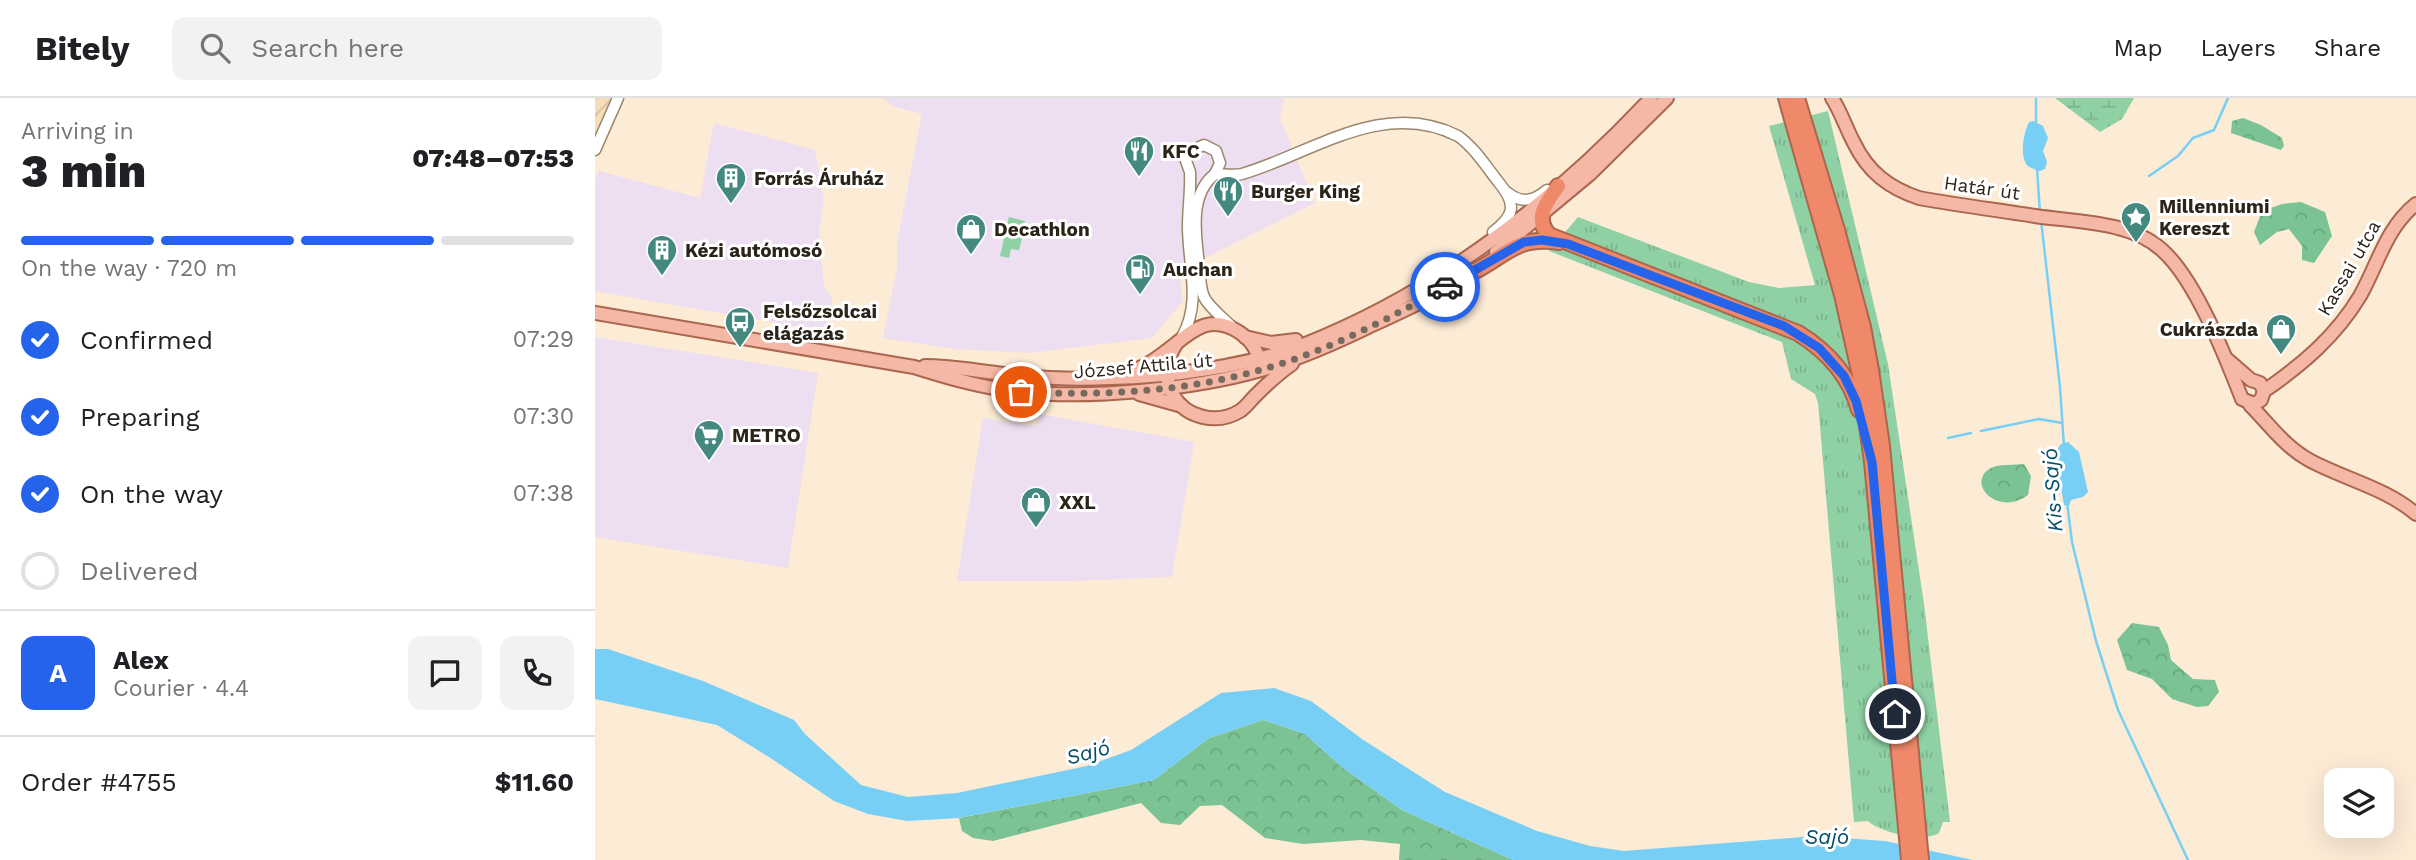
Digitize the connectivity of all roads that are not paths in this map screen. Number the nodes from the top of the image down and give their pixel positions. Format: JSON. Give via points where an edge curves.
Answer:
{"nodes":[{"id":1,"x":618,"y":98,"type":"edge"},
{"id":2,"x":1651,"y":98,"type":"edge"},
{"id":3,"x":1667,"y":98,"type":"edge"},
{"id":4,"x":1786,"y":98,"type":"edge"},
{"id":5,"x":1797,"y":98,"type":"edge"},
{"id":6,"x":1832,"y":98,"type":"edge"},
{"id":7,"x":1800,"y":124,"type":"junction"},
{"id":8,"x":595,"y":150,"type":"edge"},
{"id":9,"x":1589,"y":159,"type":"junction"},
{"id":10,"x":1220,"y":163,"type":"junction"},
{"id":11,"x":1252,"y":170,"type":"junction"},
{"id":12,"x":1190,"y":172,"type":"junction"},
{"id":13,"x":1213,"y":176,"type":"junction"},
{"id":14,"x":1558,"y":186,"type":"junction"},
{"id":15,"x":1507,"y":192,"type":"junction"},
{"id":16,"x":2416,"y":204,"type":"edge"},
{"id":17,"x":1541,"y":217,"type":"junction"},
{"id":18,"x":1568,"y":244,"type":"junction"},
{"id":19,"x":1462,"y":270,"type":"junction"},
{"id":20,"x":595,"y":313,"type":"edge"},
{"id":21,"x":1340,"y":328,"type":"junction"},
{"id":22,"x":1240,"y":333,"type":"junction"},
{"id":23,"x":1179,"y":341,"type":"junction"},
{"id":24,"x":1307,"y":354,"type":"junction"},
{"id":25,"x":2227,"y":359,"type":"junction"},
{"id":26,"x":1260,"y":364,"type":"junction"},
{"id":27,"x":914,"y":367,"type":"junction"},
{"id":28,"x":1167,"y":374,"type":"junction"},
{"id":29,"x":1113,"y":378,"type":"junction"},
{"id":30,"x":1170,"y":387,"type":"junction"},
{"id":31,"x":2257,"y":391,"type":"junction"},
{"id":32,"x":1113,"y":392,"type":"junction"},
{"id":33,"x":1253,"y":397,"type":"junction"},
{"id":34,"x":1183,"y":407,"type":"junction"},
{"id":35,"x":1872,"y":462,"type":"junction"},
{"id":36,"x":2416,"y":514,"type":"edge"},
{"id":37,"x":1911,"y":824,"type":"junction"},
{"id":38,"x":1909,"y":860,"type":"edge"},
{"id":39,"x":1921,"y":860,"type":"edge"}],
"edges":[{"from":1,"to":8,"type":"street"},
{"from":2,"to":9,"type":"main road","name":"József Attila út"},
{"from":3,"to":17,"type":"main road","name":"József Attila út"},
{"from":4,"to":7,"type":"highway"},
{"from":5,"to":7,"type":"highway"},
{"from":6,"to":25,"type":"main road","name":"Határ út","via":[[1866,164],[1906,194],[2095,224],[2148,239],[2169,256],[2186,279]]},
{"from":7,"to":35,"type":"highway","via":[[1852,335]]},
{"from":7,"to":37,"type":"highway","via":[[1844,256],[1871,370],[1882,446]]},
{"from":9,"to":14,"type":"main road","name":"József Attila út"},
{"from":9,"to":15,"type":"street","via":[[1535,198],[1522,200]]},
{"from":10,"to":11,"type":"street","via":[[1228,169]]},
{"from":10,"to":12,"type":"street","via":[[1216,151],[1199,145],[1187,156]]},
{"from":10,"to":13,"type":"street"},
{"from":11,"to":13,"type":"street"},
{"from":11,"to":15,"type":"street","via":[[1362,121],[1402,117],[1459,136]]},
{"from":12,"to":13,"type":"street","via":[[1200,178]]},
{"from":12,"to":23,"type":"street","via":[[1188,253],[1194,309]]},
{"from":13,"to":22,"type":"street","via":[[1198,203],[1195,226],[1201,286],[1205,300]]},
{"from":14,"to":17,"type":"highway"},
{"from":14,"to":19,"type":"main road","name":"József Attila út"},
{"from":15,"to":19,"type":"street","via":[[1512,206],[1506,221],[1463,257]]},
{"from":16,"to":31,"type":"main road","name":"Kassai utca","via":[[2389,233],[2368,281],[2337,329],[2283,378]]},
{"from":17,"to":18,"type":"highway","via":[[1546,232]]},
{"from":17,"to":19,"type":"main road","name":"József Attila út"},
{"from":18,"to":19,"type":"highway","via":[[1524,242]]},
{"from":18,"to":35,"type":"highway","via":[[1784,326],[1809,340],[1852,389]]},
{"from":19,"to":21,"type":"main road","name":"József Attila út"},
{"from":19,"to":24,"type":"main road","name":"József Attila út","via":[[1397,314]]},
{"from":20,"to":27,"type":"main road","name":"József Attila út"},
{"from":21,"to":22,"type":"main road","via":[[1285,343],[1259,341]]},
{"from":21,"to":26,"type":"main road","name":"József Attila út"},
{"from":22,"to":23,"type":"main road","via":[[1209,325],[1191,330]]},
{"from":22,"to":26,"type":"main road","via":[[1256,349]]},
{"from":23,"to":28,"type":"main road"},
{"from":23,"to":29,"type":"main road","via":[[1136,370]]},
{"from":24,"to":26,"type":"main road","name":"József Attila út"},
{"from":24,"to":33,"type":"main road"},
{"from":25,"to":31,"type":"main road"},
{"from":25,"to":31,"type":"main road","via":[[2242,399]]},
{"from":26,"to":28,"type":"main road","name":"József Attila út"},
{"from":26,"to":30,"type":"main road","name":"József Attila út"},
{"from":26,"to":33,"type":"main road","via":[[1260,383]]},
{"from":27,"to":29,"type":"main road","name":"József Attila út","via":[[949,366],[1035,378]]},
{"from":27,"to":32,"type":"main road","name":"József Attila út","via":[[1021,392]]},
{"from":28,"to":29,"type":"main road","name":"József Attila út"},
{"from":28,"to":30,"type":"main road"},
{"from":30,"to":32,"type":"main road","name":"József Attila út"},
{"from":30,"to":34,"type":"main road"},
{"from":31,"to":36,"type":"main road","via":[[2265,420],[2294,450]]},
{"from":32,"to":34,"type":"main road","via":[[1144,395]]},
{"from":33,"to":34,"type":"main road","via":[[1239,411],[1222,418],[1205,418]]},
{"from":35,"to":37,"type":"highway"},
{"from":37,"to":38,"type":"highway"},
{"from":37,"to":39,"type":"highway"}]}
